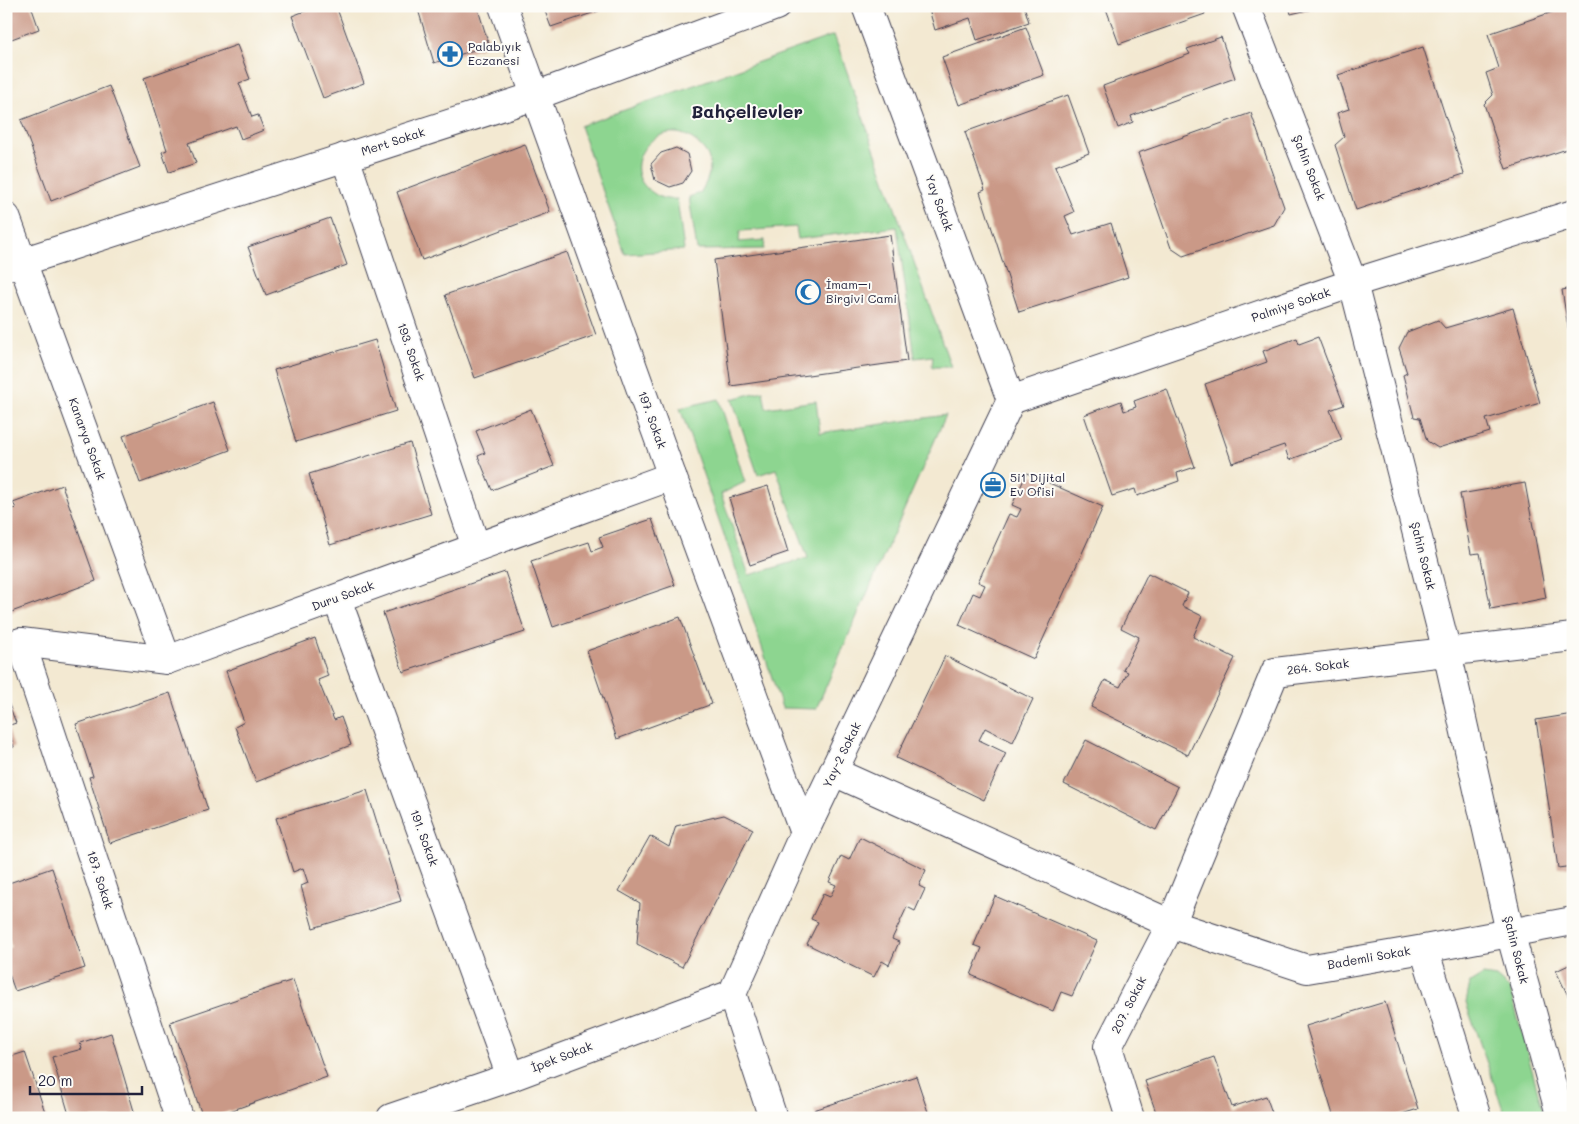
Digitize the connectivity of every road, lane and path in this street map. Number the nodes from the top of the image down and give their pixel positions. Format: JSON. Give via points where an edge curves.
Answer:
{"nodes":[{"id":1,"x":503,"y":6,"type":"edge"},
{"id":2,"x":776,"y":6,"type":"edge"},
{"id":3,"x":866,"y":6,"type":"edge"},
{"id":4,"x":1246,"y":6,"type":"edge"},
{"id":5,"x":535,"y":96,"type":"junction"},
{"id":6,"x":345,"y":157,"type":"junction"},
{"id":7,"x":1573,"y":214,"type":"edge"},
{"id":8,"x":6,"y":218,"type":"edge"},
{"id":9,"x":14,"y":264,"type":"edge"},
{"id":10,"x":1354,"y":283,"type":"junction"},
{"id":11,"x":1011,"y":400,"type":"junction"},
{"id":12,"x":672,"y":476,"type":"junction"},
{"id":13,"x":476,"y":547,"type":"junction"},
{"id":14,"x":337,"y":598,"type":"junction"},
{"id":15,"x":1573,"y":637,"type":"edge"},
{"id":16,"x":14,"y":644,"type":"edge"},
{"id":17,"x":1447,"y":652,"type":"junction"},
{"id":18,"x":167,"y":660,"type":"junction"},
{"id":19,"x":834,"y":772,"type":"junction"},
{"id":20,"x":804,"y":833,"type":"junction"},
{"id":21,"x":1573,"y":921,"type":"edge"},
{"id":22,"x":1171,"y":924,"type":"junction"},
{"id":23,"x":1510,"y":932,"type":"junction"},
{"id":24,"x":1424,"y":949,"type":"junction"},
{"id":25,"x":732,"y":994,"type":"junction"},
{"id":26,"x":511,"y":1077,"type":"junction"},
{"id":27,"x":179,"y":1118,"type":"edge"},
{"id":28,"x":391,"y":1118,"type":"edge"},
{"id":29,"x":772,"y":1118,"type":"edge"},
{"id":30,"x":1130,"y":1118,"type":"edge"},
{"id":31,"x":1477,"y":1118,"type":"edge"},
{"id":32,"x":1561,"y":1118,"type":"edge"}],
"edges":[{"from":1,"to":5,"type":"street","name":"197. Sokak"},
{"from":2,"to":5,"type":"street","name":"Mert Sokak"},
{"from":3,"to":11,"type":"street","name":"Yay Sokak"},
{"from":4,"to":10,"type":"street","name":"Şahin Sokak"},
{"from":5,"to":6,"type":"street","name":"Mert Sokak"},
{"from":5,"to":12,"type":"street","name":"197. Sokak"},
{"from":6,"to":9,"type":"street","name":"Mert Sokak"},
{"from":6,"to":13,"type":"street","name":"193. Sokak"},
{"from":7,"to":10,"type":"street","name":"Palmiye Sokak"},
{"from":8,"to":9,"type":"street","name":"Kanarya Sokak"},
{"from":9,"to":18,"type":"street","name":"Kanarya Sokak"},
{"from":10,"to":11,"type":"street","name":"Palmiye Sokak"},
{"from":10,"to":17,"type":"street","name":"Şahin Sokak"},
{"from":11,"to":19,"type":"street","name":"Yay-2 Sokak"},
{"from":12,"to":13,"type":"street","name":"Duru Sokak"},
{"from":12,"to":20,"type":"street","name":"197. Sokak"},
{"from":13,"to":14,"type":"street","name":"Duru Sokak"},
{"from":14,"to":18,"type":"street","name":"Duru Sokak"},
{"from":14,"to":26,"type":"street","name":"191. Sokak"},
{"from":15,"to":17,"type":"street","name":"264. Sokak"},
{"from":16,"to":18,"type":"street","name":"Duru Sokak"},
{"from":16,"to":27,"type":"street","name":"187. Sokak"},
{"from":17,"to":22,"type":"street","name":"264. Sokak","via":[[1275,672]]},
{"from":17,"to":23,"type":"street","name":"Şahin Sokak"},
{"from":19,"to":20,"type":"street","name":"Yay-2 Sokak"},
{"from":19,"to":22,"type":"street","name":"Bademli Sokak"},
{"from":20,"to":25,"type":"street","name":"Yay-2 Sokak"},
{"from":21,"to":23,"type":"street","name":"Bademli Sokak"},
{"from":22,"to":24,"type":"street","name":"Bademli Sokak","via":[[1307,969]]},
{"from":22,"to":30,"type":"street","name":"207. Sokak","via":[[1108,1047]]},
{"from":23,"to":24,"type":"street","name":"Bademli Sokak"},
{"from":23,"to":32,"type":"street","name":"Şahin Sokak"},
{"from":24,"to":31,"type":"street"},
{"from":25,"to":26,"type":"street","name":"İpek Sokak"},
{"from":25,"to":29,"type":"street"},
{"from":26,"to":28,"type":"street","name":"İpek Sokak"}]}
